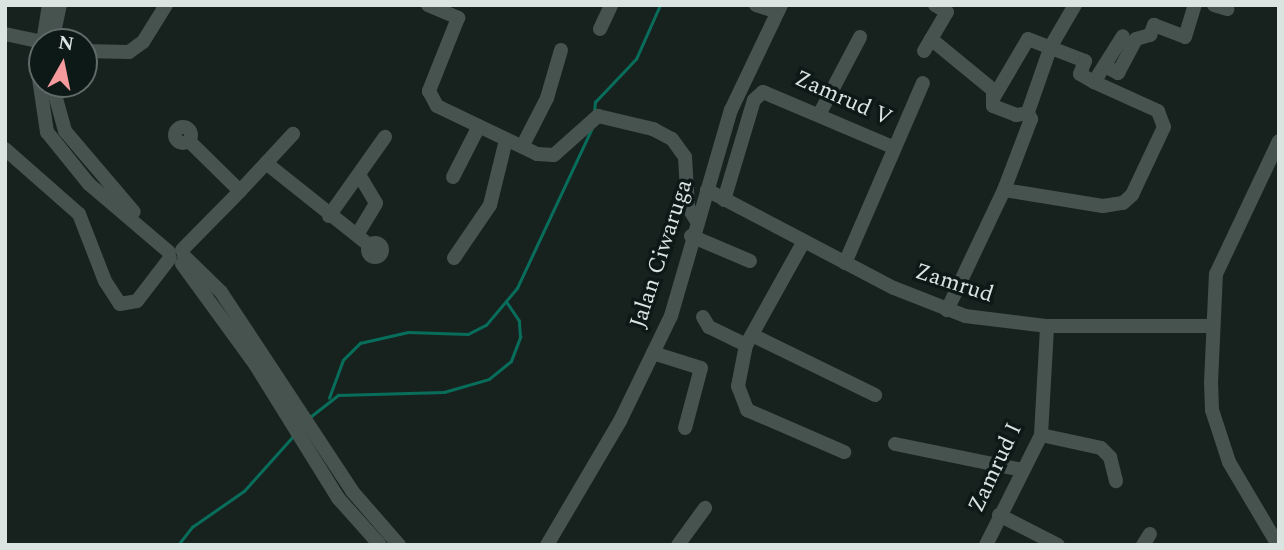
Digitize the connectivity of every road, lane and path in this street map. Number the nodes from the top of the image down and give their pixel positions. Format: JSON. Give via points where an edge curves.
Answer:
{"nodes":[{"id":1,"x":49,"y":5,"type":"edge"},
{"id":2,"x":60,"y":5,"type":"edge"},
{"id":3,"x":166,"y":5,"type":"edge"},
{"id":4,"x":428,"y":5,"type":"edge"},
{"id":5,"x":611,"y":5,"type":"edge"},
{"id":6,"x":756,"y":5,"type":"edge"},
{"id":7,"x":935,"y":5,"type":"edge"},
{"id":8,"x":1075,"y":5,"type":"edge"},
{"id":9,"x":1195,"y":5,"type":"edge"},
{"id":10,"x":779,"y":9,"type":"edge"},
{"id":11,"x":47,"y":28,"type":"edge"},
{"id":12,"x":51,"y":28,"type":"edge"},
{"id":13,"x":600,"y":29,"type":"dead end"},
{"id":14,"x":5,"y":34,"type":"edge"},
{"id":15,"x":1123,"y":36,"type":"dead end"},
{"id":16,"x":860,"y":37,"type":"dead end"},
{"id":17,"x":28,"y":39,"type":"edge"},
{"id":18,"x":1050,"y":49,"type":"junction"},
{"id":19,"x":561,"y":50,"type":"dead end"},
{"id":20,"x":98,"y":51,"type":"edge"},
{"id":21,"x":1105,"y":66,"type":"junction"},
{"id":22,"x":1094,"y":82,"type":"junction"},
{"id":23,"x":922,"y":83,"type":"dead end"},
{"id":24,"x":994,"y":97,"type":"junction"},
{"id":25,"x":42,"y":98,"type":"edge"},
{"id":26,"x":56,"y":98,"type":"edge"},
{"id":27,"x":1029,"y":109,"type":"dead end"},
{"id":28,"x":820,"y":113,"type":"junction"},
{"id":29,"x":479,"y":126,"type":"junction"},
{"id":30,"x":293,"y":134,"type":"dead end"},
{"id":31,"x":385,"y":137,"type":"dead end"},
{"id":32,"x":506,"y":140,"type":"junction"},
{"id":33,"x":189,"y":141,"type":"dead end"},
{"id":34,"x":1279,"y":141,"type":"edge"},
{"id":35,"x":523,"y":145,"type":"junction"},
{"id":36,"x":895,"y":148,"type":"junction"},
{"id":37,"x":5,"y":149,"type":"edge"},
{"id":38,"x":266,"y":163,"type":"junction"},
{"id":39,"x":360,"y":176,"type":"junction"},
{"id":40,"x":453,"y":177,"type":"dead end"},
{"id":41,"x":706,"y":190,"type":"junction"},
{"id":42,"x":1004,"y":190,"type":"junction"},
{"id":43,"x":240,"y":191,"type":"junction"},
{"id":44,"x":109,"y":194,"type":"junction"},
{"id":45,"x":724,"y":200,"type":"junction"},
{"id":46,"x":329,"y":216,"type":"junction"},
{"id":47,"x":696,"y":220,"type":"junction"},
{"id":48,"x":357,"y":235,"type":"junction"},
{"id":49,"x":691,"y":236,"type":"junction"},
{"id":50,"x":804,"y":241,"type":"junction"},
{"id":51,"x":369,"y":245,"type":"dead end"},
{"id":52,"x":177,"y":254,"type":"junction"},
{"id":53,"x":454,"y":258,"type":"dead end"},
{"id":54,"x":750,"y":261,"type":"dead end"},
{"id":55,"x":845,"y":264,"type":"junction"},
{"id":56,"x":947,"y":310,"type":"junction"},
{"id":57,"x":703,"y":317,"type":"dead end"},
{"id":58,"x":1047,"y":326,"type":"junction"},
{"id":59,"x":1212,"y":326,"type":"junction"},
{"id":60,"x":749,"y":340,"type":"junction"},
{"id":61,"x":653,"y":353,"type":"junction"},
{"id":62,"x":875,"y":395,"type":"dead end"},
{"id":63,"x":685,"y":428,"type":"dead end"},
{"id":64,"x":1041,"y":435,"type":"junction"},
{"id":65,"x":895,"y":444,"type":"dead end"},
{"id":66,"x":844,"y":452,"type":"dead end"},
{"id":67,"x":1023,"y":470,"type":"junction"},
{"id":68,"x":1116,"y":481,"type":"dead end"},
{"id":69,"x":705,"y":508,"type":"dead end"},
{"id":70,"x":999,"y":515,"type":"junction"},
{"id":71,"x":553,"y":543,"type":"edge"},
{"id":72,"x":380,"y":545,"type":"edge"},
{"id":73,"x":399,"y":545,"type":"edge"},
{"id":74,"x":678,"y":545,"type":"edge"},
{"id":75,"x":986,"y":545,"type":"edge"},
{"id":76,"x":1058,"y":545,"type":"edge"},
{"id":77,"x":1278,"y":545,"type":"edge"}],
"edges":[{"from":1,"to":11,"type":"street"},
{"from":2,"to":12,"type":"street"},
{"from":3,"to":20,"type":"street","via":[[143,42],[129,52]]},
{"from":4,"to":29,"type":"street","via":[[458,18],[430,99]]},
{"from":5,"to":13,"type":"street"},
{"from":6,"to":10,"type":"street"},
{"from":7,"to":24,"type":"street","via":[[947,12],[928,45],[984,82]]},
{"from":8,"to":18,"type":"street"},
{"from":9,"to":21,"type":"street","via":[[1185,37],[1154,25],[1150,34],[1136,38],[1118,73]]},
{"from":10,"to":41,"type":"street","name":"Jalan Ciwaruga","via":[[731,110]]},
{"from":14,"to":17,"type":"street"},
{"from":15,"to":21,"type":"street"},
{"from":16,"to":28,"type":"street"},
{"from":18,"to":22,"type":"street","via":[[1085,61],[1080,74]]},
{"from":18,"to":24,"type":"street","via":[[1028,38]]},
{"from":18,"to":27,"type":"street"},
{"from":19,"to":35,"type":"street","via":[[547,98]]},
{"from":21,"to":22,"type":"street"},
{"from":22,"to":42,"type":"street","via":[[1158,111],[1162,119],[1144,178],[1132,195],[1117,205],[1076,204]]},
{"from":23,"to":36,"type":"street"},
{"from":24,"to":42,"type":"street","via":[[993,106],[1016,115],[1028,113],[1031,119]]},
{"from":25,"to":44,"type":"street","via":[[47,132]]},
{"from":26,"to":44,"type":"street","via":[[65,131]]},
{"from":28,"to":36,"type":"street","name":"Zamrud V"},
{"from":28,"to":45,"type":"street","name":"Zamrud V","via":[[767,92],[756,97]]},
{"from":29,"to":32,"type":"street"},
{"from":29,"to":40,"type":"street"},
{"from":30,"to":38,"type":"street"},
{"from":31,"to":39,"type":"street"},
{"from":32,"to":35,"type":"street"},
{"from":32,"to":53,"type":"street","via":[[490,205]]},
{"from":33,"to":43,"type":"street"},
{"from":34,"to":59,"type":"street","via":[[1218,268]]},
{"from":35,"to":47,"type":"street","via":[[554,155],[598,116],[653,129],[672,139],[685,157],[688,207]]},
{"from":36,"to":55,"type":"street"},
{"from":37,"to":52,"type":"street","via":[[79,214],[105,281],[120,304],[137,301]]},
{"from":38,"to":43,"type":"street"},
{"from":38,"to":46,"type":"street"},
{"from":39,"to":46,"type":"street"},
{"from":39,"to":48,"type":"street","via":[[376,203]]},
{"from":41,"to":45,"type":"street","name":"Zamrud"},
{"from":41,"to":47,"type":"street","name":"Jalan Ciwaruga"},
{"from":42,"to":56,"type":"street"},
{"from":43,"to":52,"type":"street"},
{"from":44,"to":52,"type":"street"},
{"from":45,"to":50,"type":"street","name":"Zamrud"},
{"from":46,"to":48,"type":"street"},
{"from":47,"to":49,"type":"street","name":"Jalan Ciwaruga"},
{"from":48,"to":51,"type":"street"},
{"from":49,"to":54,"type":"street"},
{"from":49,"to":61,"type":"street","name":"Jalan Ciwaruga","via":[[671,317]]},
{"from":50,"to":55,"type":"street","name":"Zamrud"},
{"from":50,"to":60,"type":"street"},
{"from":52,"to":72,"type":"street","via":[[255,364],[338,498]]},
{"from":52,"to":73,"type":"street","via":[[221,292],[352,491]]},
{"from":55,"to":56,"type":"street","name":"Zamrud"},
{"from":56,"to":58,"type":"street","name":"Zamrud"},
{"from":57,"to":60,"type":"street","via":[[709,327]]},
{"from":58,"to":59,"type":"street","name":"Zamrud"},
{"from":58,"to":64,"type":"street","name":"Zamrud I"},
{"from":59,"to":77,"type":"street","via":[[1212,410],[1228,462]]},
{"from":60,"to":62,"type":"street"},
{"from":60,"to":66,"type":"street","via":[[737,386],[741,404]]},
{"from":61,"to":63,"type":"street","via":[[701,368]]},
{"from":61,"to":71,"type":"street","name":"Jalan Ciwaruga"},
{"from":64,"to":67,"type":"street","name":"Zamrud I"},
{"from":64,"to":68,"type":"street","via":[[1101,448],[1110,457]]},
{"from":65,"to":67,"type":"street"},
{"from":67,"to":70,"type":"street","name":"Zamrud I"},
{"from":69,"to":74,"type":"street"},
{"from":70,"to":75,"type":"street","name":"Zamrud I"},
{"from":70,"to":76,"type":"street"}]}
